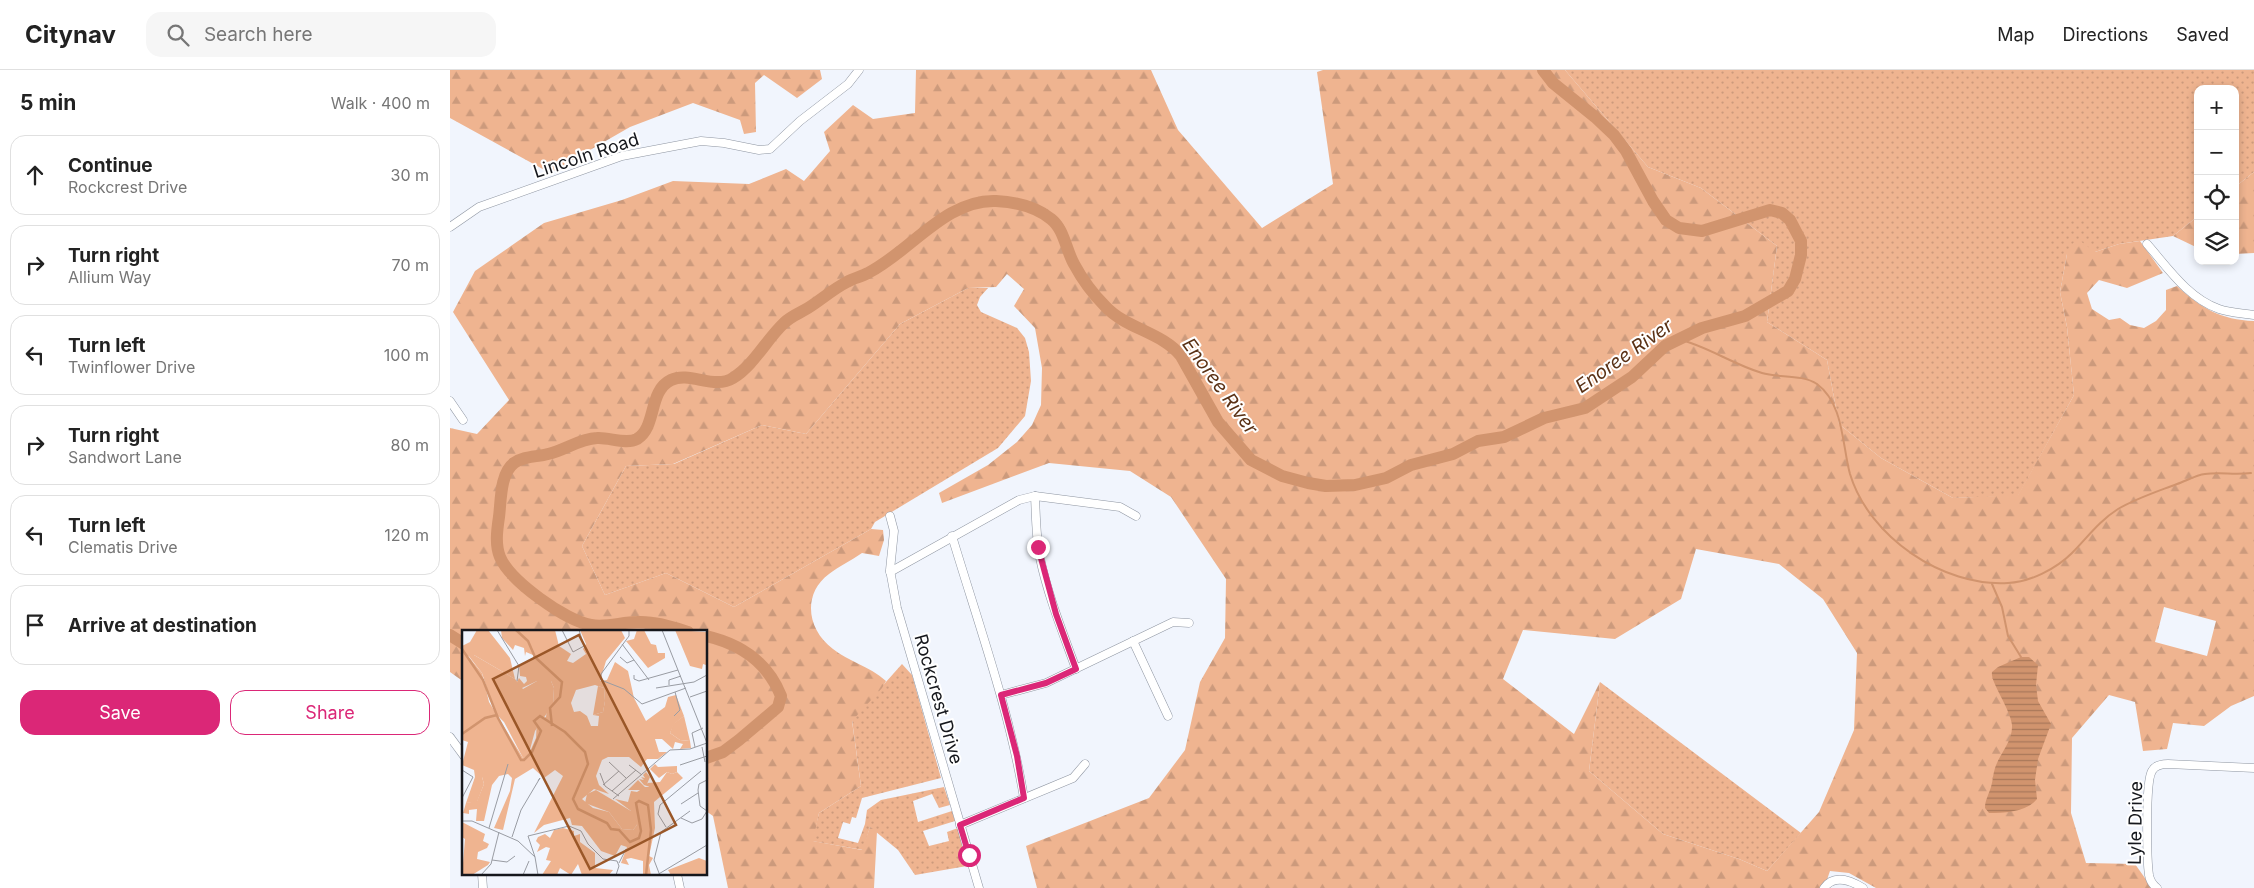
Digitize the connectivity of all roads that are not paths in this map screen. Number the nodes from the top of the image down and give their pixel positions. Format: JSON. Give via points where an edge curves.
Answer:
{"nodes":[{"id":1,"x":859,"y":70,"type":"edge"},
{"id":2,"x":450,"y":228,"type":"edge"},
{"id":3,"x":2148,"y":244,"type":"dead end"},
{"id":4,"x":2254,"y":315,"type":"edge"},
{"id":5,"x":450,"y":401,"type":"edge"},
{"id":6,"x":463,"y":420,"type":"dead end"},
{"id":7,"x":1035,"y":496,"type":"junction"},
{"id":8,"x":890,"y":516,"type":"dead end"},
{"id":9,"x":1136,"y":516,"type":"dead end"},
{"id":10,"x":952,"y":536,"type":"junction"},
{"id":11,"x":890,"y":572,"type":"junction"},
{"id":12,"x":1189,"y":624,"type":"dead end"},
{"id":13,"x":1133,"y":641,"type":"junction"},
{"id":14,"x":1076,"y":669,"type":"junction"},
{"id":15,"x":1001,"y":695,"type":"junction"},
{"id":16,"x":1168,"y":716,"type":"dead end"},
{"id":17,"x":450,"y":737,"type":"edge"},
{"id":18,"x":462,"y":753,"type":"edge"},
{"id":19,"x":1085,"y":764,"type":"dead end"},
{"id":20,"x":2254,"y":768,"type":"edge"},
{"id":21,"x":1024,"y":798,"type":"junction"},
{"id":22,"x":960,"y":825,"type":"junction"},
{"id":23,"x":978,"y":888,"type":"edge"},
{"id":24,"x":1824,"y":888,"type":"edge"},
{"id":25,"x":1862,"y":888,"type":"edge"},
{"id":26,"x":2157,"y":888,"type":"edge"}],
"edges":[{"from":1,"to":2,"type":"street","name":"Lincoln Road","via":[[848,84],[770,149],[701,141],[630,154],[479,208]]},
{"from":3,"to":4,"type":"street","via":[[2198,298],[2219,309]]},
{"from":5,"to":6,"type":"street"},
{"from":7,"to":9,"type":"street","via":[[1120,507]]},
{"from":7,"to":10,"type":"street","via":[[1019,500]]},
{"from":7,"to":14,"type":"street","via":[[1040,559]]},
{"from":8,"to":11,"type":"street","name":"Rockcrest Drive","via":[[894,531]]},
{"from":10,"to":11,"type":"street"},
{"from":10,"to":15,"type":"street"},
{"from":11,"to":22,"type":"street","name":"Rockcrest Drive","via":[[897,608]]},
{"from":12,"to":13,"type":"street","via":[[1173,622]]},
{"from":13,"to":14,"type":"street"},
{"from":13,"to":16,"type":"street"},
{"from":14,"to":15,"type":"street","via":[[1046,683]]},
{"from":15,"to":21,"type":"street"},
{"from":17,"to":18,"type":"street"},
{"from":19,"to":21,"type":"street","via":[[1073,778]]},
{"from":20,"to":26,"type":"street","name":"Lyle Drive","via":[[2168,764],[2153,769],[2148,796],[2149,875]]},
{"from":21,"to":22,"type":"street"},
{"from":22,"to":23,"type":"street","name":"Rockcrest Drive"},
{"from":24,"to":25,"type":"street","via":[[1837,879]]}]}
